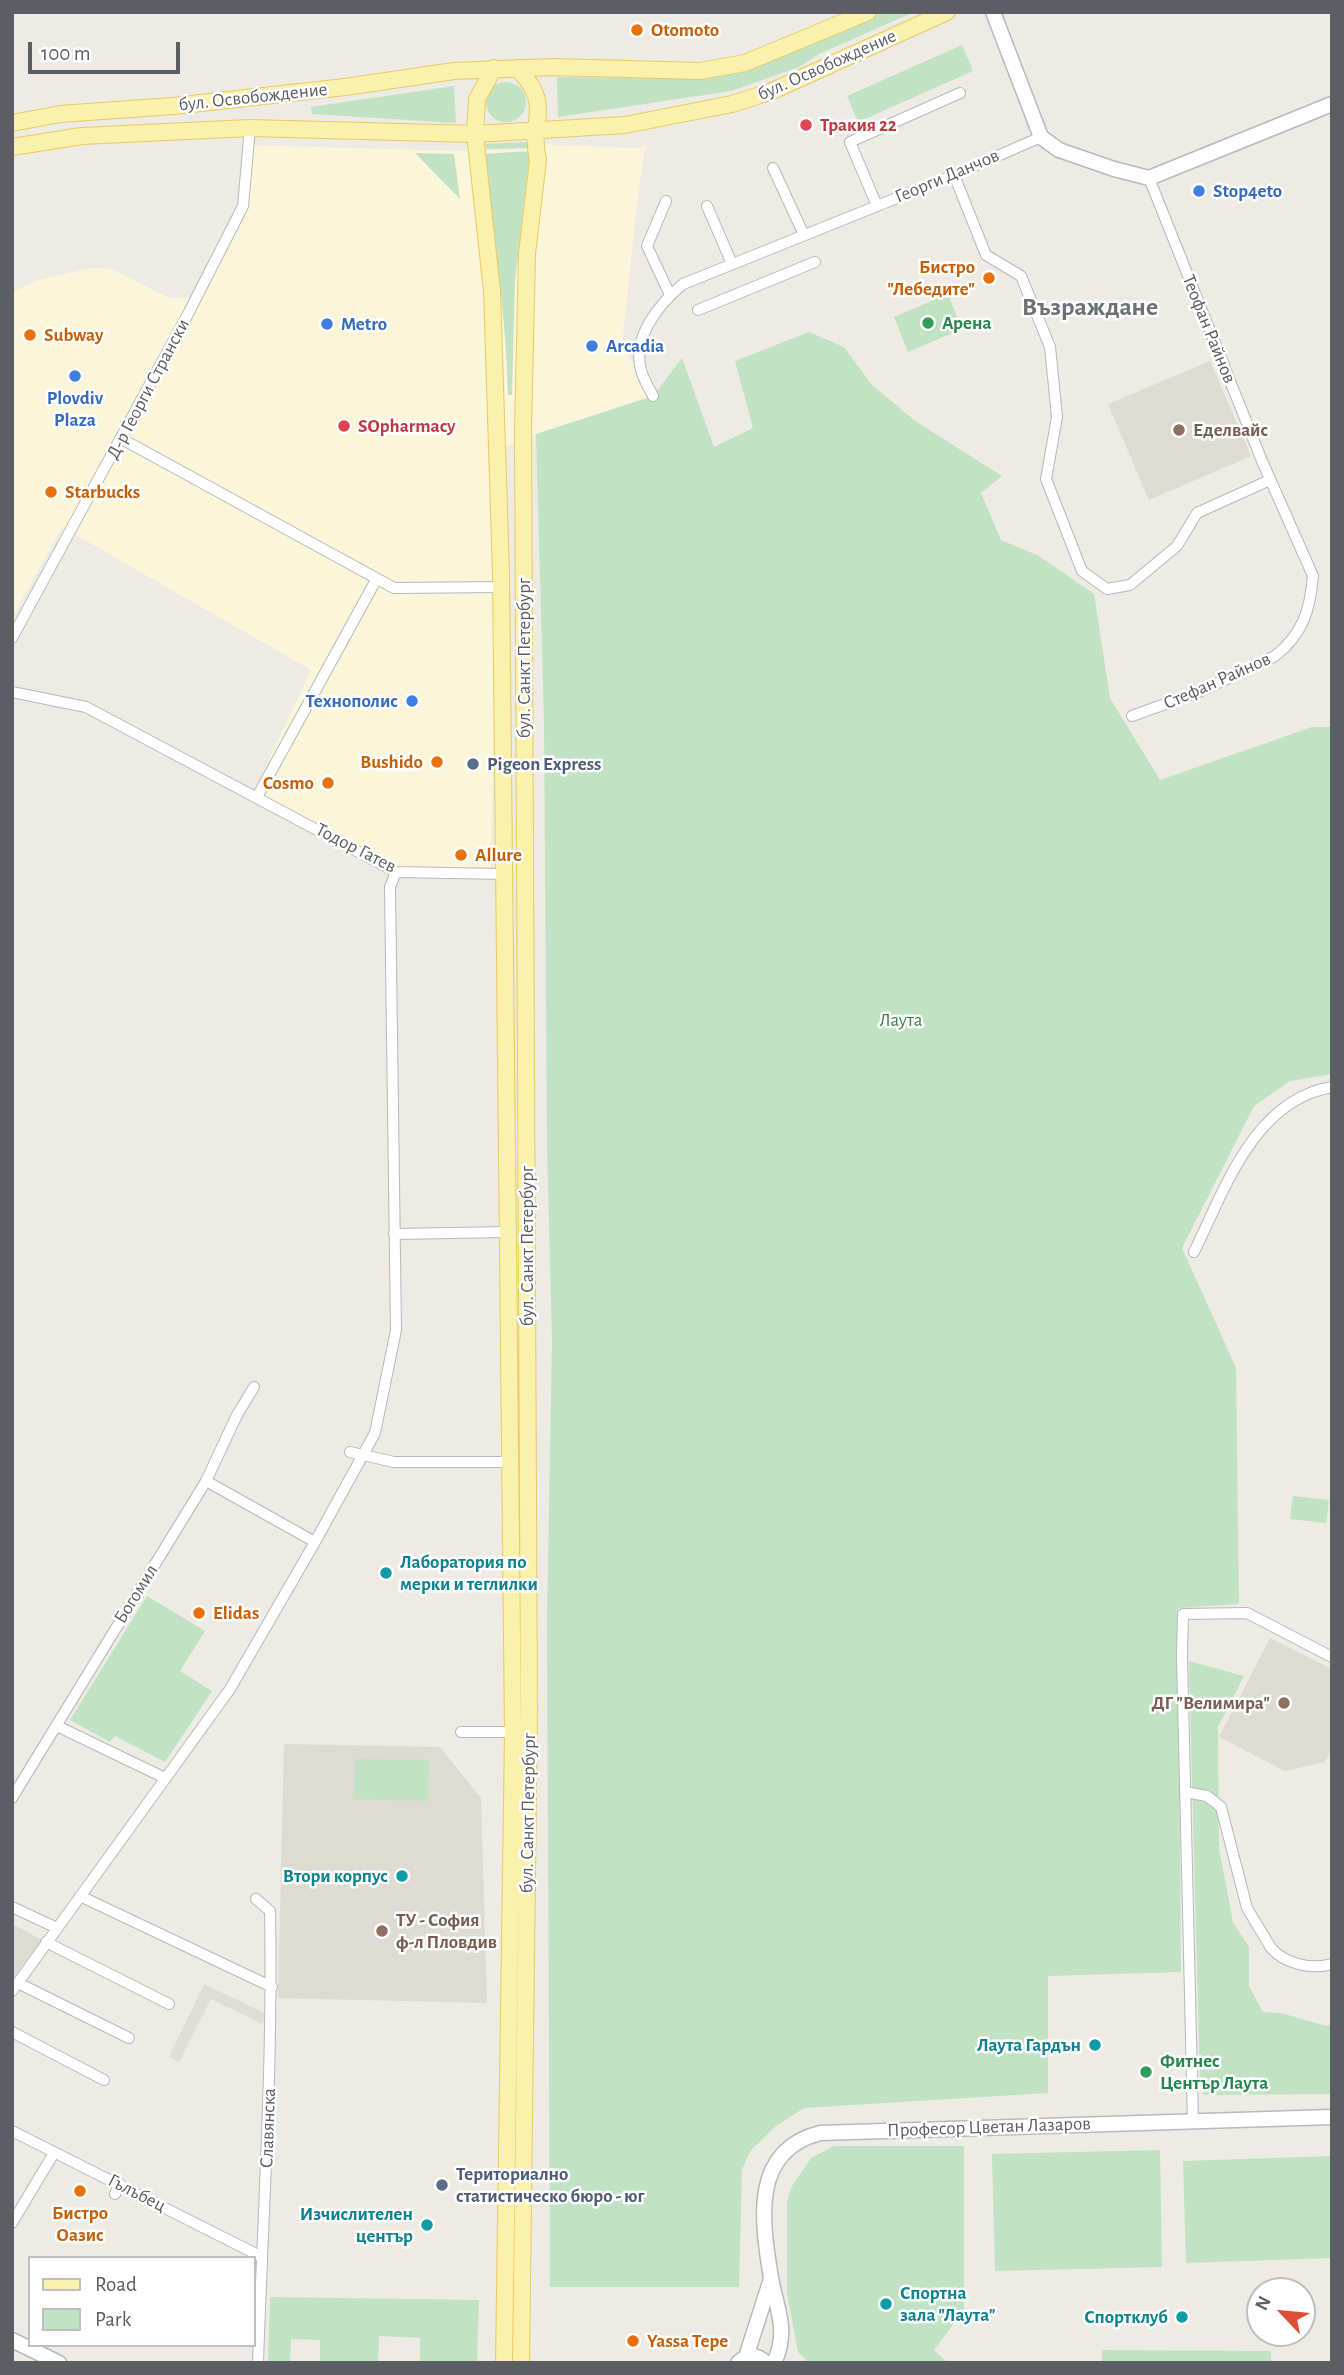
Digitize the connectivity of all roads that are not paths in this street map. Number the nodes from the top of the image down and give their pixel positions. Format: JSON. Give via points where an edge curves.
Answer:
{"nodes":[{"id":1,"x":868,"y":12,"type":"edge"},
{"id":2,"x":947,"y":12,"type":"edge"},
{"id":3,"x":993,"y":12,"type":"edge"},
{"id":4,"x":494,"y":68,"type":"junction"},
{"id":5,"x":517,"y":68,"type":"junction"},
{"id":6,"x":960,"y":93,"type":"dead end"},
{"id":7,"x":1332,"y":104,"type":"edge"},
{"id":8,"x":12,"y":123,"type":"edge"},
{"id":9,"x":250,"y":128,"type":"junction"},
{"id":10,"x":537,"y":131,"type":"junction"},
{"id":11,"x":475,"y":134,"type":"junction"},
{"id":12,"x":1041,"y":137,"type":"junction"},
{"id":13,"x":12,"y":148,"type":"edge"},
{"id":14,"x":773,"y":168,"type":"dead end"},
{"id":15,"x":954,"y":175,"type":"junction"},
{"id":16,"x":1149,"y":177,"type":"junction"},
{"id":17,"x":666,"y":201,"type":"dead end"},
{"id":18,"x":708,"y":206,"type":"dead end"},
{"id":19,"x":877,"y":206,"type":"junction"},
{"id":20,"x":804,"y":235,"type":"junction"},
{"id":21,"x":815,"y":262,"type":"dead end"},
{"id":22,"x":732,"y":264,"type":"junction"},
{"id":23,"x":670,"y":295,"type":"junction"},
{"id":24,"x":698,"y":310,"type":"dead end"},
{"id":25,"x":653,"y":396,"type":"dead end"},
{"id":26,"x":121,"y":439,"type":"junction"},
{"id":27,"x":1270,"y":480,"type":"junction"},
{"id":28,"x":376,"y":580,"type":"junction"},
{"id":29,"x":501,"y":587,"type":"junction"},
{"id":30,"x":12,"y":638,"type":"edge"},
{"id":31,"x":12,"y":692,"type":"edge"},
{"id":32,"x":1132,"y":716,"type":"dead end"},
{"id":33,"x":257,"y":797,"type":"junction"},
{"id":34,"x":396,"y":872,"type":"junction"},
{"id":35,"x":505,"y":874,"type":"junction"},
{"id":36,"x":1332,"y":1087,"type":"edge"},
{"id":37,"x":508,"y":1232,"type":"junction"},
{"id":38,"x":394,"y":1234,"type":"junction"},
{"id":39,"x":1194,"y":1252,"type":"dead end"},
{"id":40,"x":254,"y":1387,"type":"dead end"},
{"id":41,"x":351,"y":1452,"type":"dead end"},
{"id":42,"x":363,"y":1456,"type":"junction"},
{"id":43,"x":511,"y":1462,"type":"junction"},
{"id":44,"x":206,"y":1481,"type":"junction"},
{"id":45,"x":316,"y":1542,"type":"junction"},
{"id":46,"x":1332,"y":1657,"type":"edge"},
{"id":47,"x":57,"y":1726,"type":"junction"},
{"id":48,"x":461,"y":1732,"type":"dead end"},
{"id":49,"x":521,"y":1732,"type":"junction"},
{"id":50,"x":165,"y":1778,"type":"junction"},
{"id":51,"x":1185,"y":1792,"type":"junction"},
{"id":52,"x":12,"y":1798,"type":"edge"},
{"id":53,"x":80,"y":1896,"type":"junction"},
{"id":54,"x":256,"y":1899,"type":"dead end"},
{"id":55,"x":12,"y":1906,"type":"edge"},
{"id":56,"x":57,"y":1928,"type":"junction"},
{"id":57,"x":47,"y":1942,"type":"junction"},
{"id":58,"x":1332,"y":1964,"type":"edge"},
{"id":59,"x":15,"y":1987,"type":"edge"},
{"id":60,"x":272,"y":1987,"type":"junction"},
{"id":61,"x":169,"y":2004,"type":"dead end"},
{"id":62,"x":12,"y":2032,"type":"edge"},
{"id":63,"x":129,"y":2038,"type":"dead end"},
{"id":64,"x":104,"y":2080,"type":"dead end"},
{"id":65,"x":1332,"y":2116,"type":"edge"},
{"id":66,"x":1193,"y":2122,"type":"junction"},
{"id":67,"x":12,"y":2131,"type":"edge"},
{"id":68,"x":54,"y":2153,"type":"junction"},
{"id":69,"x":12,"y":2223,"type":"edge"},
{"id":70,"x":262,"y":2257,"type":"junction"},
{"id":71,"x":771,"y":2278,"type":"junction"},
{"id":72,"x":12,"y":2340,"type":"edge"},
{"id":73,"x":742,"y":2360,"type":"edge"},
{"id":74,"x":59,"y":2363,"type":"edge"},
{"id":75,"x":258,"y":2363,"type":"edge"},
{"id":76,"x":504,"y":2363,"type":"edge"},
{"id":77,"x":521,"y":2363,"type":"edge"},
{"id":78,"x":766,"y":2363,"type":"edge"},
{"id":79,"x":774,"y":2363,"type":"edge"}],
"edges":[{"from":1,"to":5,"type":"main road","name":"бул. Освобождение","via":[[745,63],[700,71]]},
{"from":2,"to":10,"type":"main road","name":"бул. Освобождение","via":[[745,100],[625,125]]},
{"from":3,"to":12,"type":"street"},
{"from":4,"to":5,"type":"main road","name":"бул. Освобождение"},
{"from":4,"to":8,"type":"main road","name":"бул. Освобождение","via":[[173,106],[60,114]]},
{"from":4,"to":11,"type":"main road","name":"бул. Санкт Петербург","via":[[477,99]]},
{"from":5,"to":10,"type":"main road","name":"бул. Санкт Петербург","via":[[534,88]]},
{"from":6,"to":19,"type":"street","via":[[850,142]]},
{"from":7,"to":16,"type":"street"},
{"from":9,"to":11,"type":"main road","name":"бул. Освобождение"},
{"from":9,"to":13,"type":"main road","name":"бул. Освобождение","via":[[82,136]]},
{"from":9,"to":26,"type":"street","name":"Д-р Георги Странски","via":[[243,206]]},
{"from":10,"to":11,"type":"main road","name":"бул. Освобождение"},
{"from":10,"to":49,"type":"main road","name":"бул. Санкт Петербург","via":[[527,254],[523,429]]},
{"from":11,"to":29,"type":"main road","name":"бул. Санкт Петербург","via":[[492,291]]},
{"from":12,"to":15,"type":"street","name":"Георги Данчов"},
{"from":12,"to":16,"type":"street","via":[[1086,160]]},
{"from":14,"to":20,"type":"street"},
{"from":15,"to":19,"type":"street","name":"Георги Данчов"},
{"from":15,"to":27,"type":"street","via":[[986,255],[1021,276],[1050,347],[1057,417],[1046,479],[1082,571],[1107,589],[1130,585],[1177,546],[1197,513]]},
{"from":16,"to":27,"type":"street","name":"Теофан Райнов"},
{"from":17,"to":23,"type":"street","via":[[647,246]]},
{"from":18,"to":22,"type":"street"},
{"from":19,"to":20,"type":"street","name":"Георги Данчов"},
{"from":20,"to":22,"type":"street","name":"Георги Данчов"},
{"from":21,"to":24,"type":"street"},
{"from":22,"to":23,"type":"street","name":"Георги Данчов","via":[[683,284]]},
{"from":23,"to":25,"type":"street","name":"Георги Данчов","via":[[649,322],[640,345],[640,369]]},
{"from":26,"to":28,"type":"street"},
{"from":26,"to":30,"type":"street","name":"Д-р Георги Странски"},
{"from":27,"to":32,"type":"street","name":"Стефан Райнов","via":[[1312,576],[1305,622],[1276,656]]},
{"from":28,"to":29,"type":"street","via":[[394,588]]},
{"from":28,"to":33,"type":"street"},
{"from":29,"to":35,"type":"main road","name":"бул. Санкт Петербург"},
{"from":31,"to":33,"type":"street","name":"Тодор Гатев","via":[[86,707]]},
{"from":33,"to":34,"type":"street","name":"Тодор Гатев"},
{"from":34,"to":35,"type":"street","name":"Тодор Гатев"},
{"from":34,"to":38,"type":"street","via":[[390,887]]},
{"from":35,"to":37,"type":"main road","name":"бул. Санкт Петербург"},
{"from":36,"to":39,"type":"street","via":[[1312,1090],[1264,1125],[1249,1144]]},
{"from":37,"to":38,"type":"street"},
{"from":37,"to":43,"type":"main road","name":"бул. Санкт Петербург"},
{"from":38,"to":42,"type":"street","via":[[396,1330],[375,1433]]},
{"from":40,"to":44,"type":"street","name":"Богомил"},
{"from":41,"to":42,"type":"street"},
{"from":42,"to":43,"type":"street","via":[[394,1462]]},
{"from":42,"to":45,"type":"street"},
{"from":43,"to":49,"type":"main road","name":"бул. Санкт Петербург"},
{"from":44,"to":45,"type":"street"},
{"from":44,"to":47,"type":"street","name":"Богомил"},
{"from":45,"to":50,"type":"street","via":[[230,1689]]},
{"from":46,"to":51,"type":"street","via":[[1247,1613],[1183,1614]]},
{"from":47,"to":50,"type":"street"},
{"from":47,"to":52,"type":"street","name":"Богомил"},
{"from":48,"to":49,"type":"street"},
{"from":49,"to":76,"type":"main road","name":"бул. Санкт Петербург"},
{"from":49,"to":77,"type":"main road","name":"бул. Санкт Петербург"},
{"from":50,"to":53,"type":"street"},
{"from":51,"to":58,"type":"street","via":[[1207,1796],[1221,1807],[1247,1908],[1275,1954],[1304,1965]]},
{"from":51,"to":66,"type":"street"},
{"from":53,"to":56,"type":"street"},
{"from":53,"to":60,"type":"street"},
{"from":54,"to":60,"type":"street","name":"Славянска","via":[[271,1911]]},
{"from":55,"to":56,"type":"street"},
{"from":56,"to":57,"type":"street"},
{"from":57,"to":59,"type":"street"},
{"from":57,"to":61,"type":"street"},
{"from":59,"to":63,"type":"street"},
{"from":60,"to":70,"type":"street","name":"Славянска"},
{"from":62,"to":64,"type":"street"},
{"from":65,"to":66,"type":"street","name":"Професор Цветан Лазаров"},
{"from":66,"to":71,"type":"street","name":"Професор Цветан Лазаров","via":[[804,2137],[777,2159],[769,2174],[765,2218]]},
{"from":67,"to":68,"type":"street","name":"Гълъбец"},
{"from":68,"to":69,"type":"street"},
{"from":68,"to":70,"type":"street","name":"Гълъбец","via":[[118,2189]]},
{"from":70,"to":75,"type":"street","name":"Славянска"},
{"from":71,"to":73,"type":"street","name":"Професор Цветан Лазаров"},
{"from":71,"to":79,"type":"street","name":"Професор Цветан Лазаров","via":[[782,2334]]},
{"from":72,"to":74,"type":"street"},
{"from":73,"to":78,"type":"street","via":[[756,2356]]}]}
